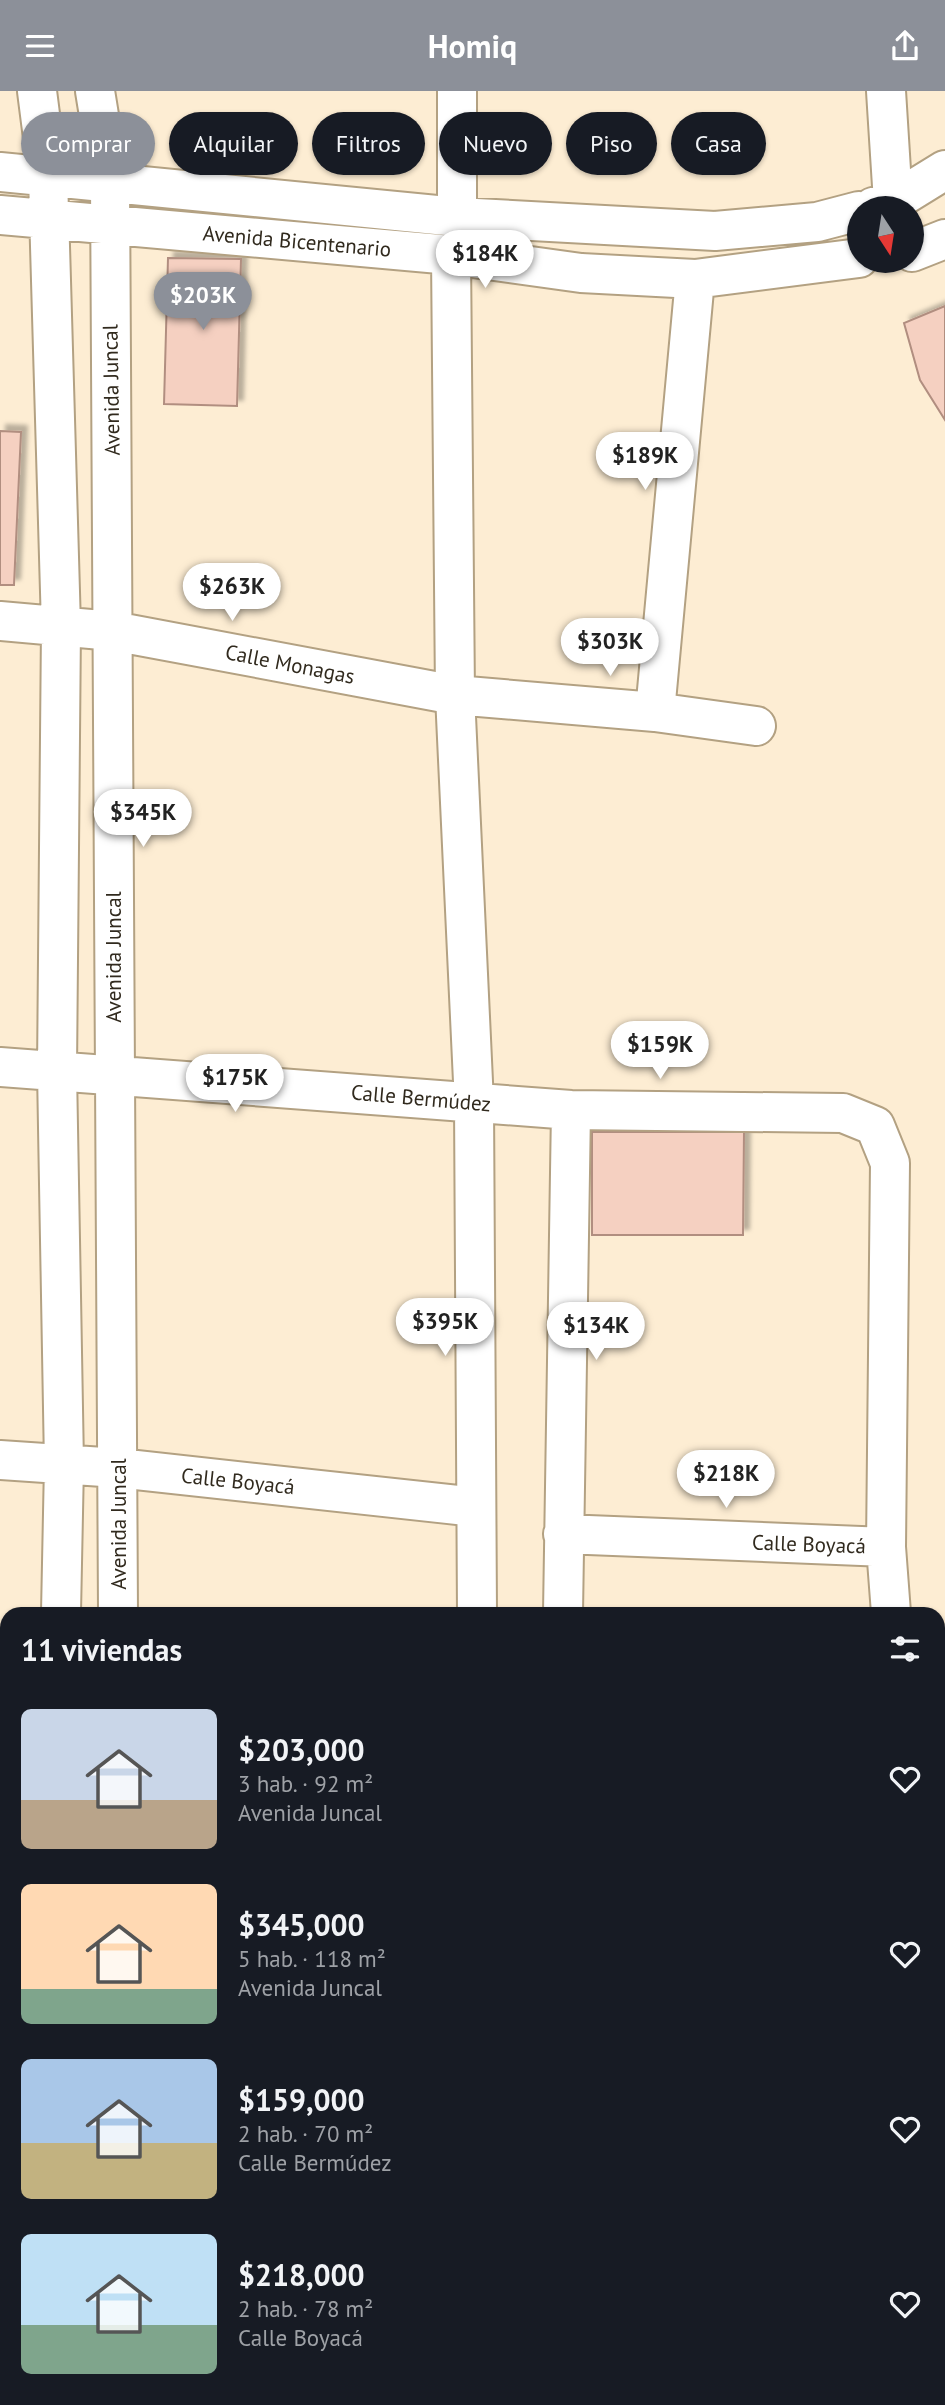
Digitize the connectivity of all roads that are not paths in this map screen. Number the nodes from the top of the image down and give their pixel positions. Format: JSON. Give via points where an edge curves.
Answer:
{"nodes":[{"id":1,"x":37,"y":91,"type":"edge"},
{"id":2,"x":96,"y":91,"type":"edge"},
{"id":3,"x":457,"y":91,"type":"edge"},
{"id":4,"x":886,"y":91,"type":"edge"},
{"id":5,"x":945,"y":170,"type":"edge"},
{"id":6,"x":0,"y":172,"type":"edge"},
{"id":7,"x":48,"y":177,"type":"junction"},
{"id":8,"x":110,"y":183,"type":"junction"},
{"id":9,"x":875,"y":196,"type":"edge"},
{"id":10,"x":895,"y":196,"type":"edge"},
{"id":11,"x":847,"y":214,"type":"edge"},
{"id":12,"x":0,"y":215,"type":"edge"},
{"id":13,"x":457,"y":216,"type":"junction"},
{"id":14,"x":50,"y":219,"type":"junction"},
{"id":15,"x":110,"y":225,"type":"junction"},
{"id":16,"x":945,"y":239,"type":"edge"},
{"id":17,"x":924,"y":247,"type":"edge"},
{"id":18,"x":452,"y":255,"type":"junction"},
{"id":19,"x":847,"y":260,"type":"edge"},
{"id":20,"x":695,"y":279,"type":"junction"},
{"id":21,"x":0,"y":621,"type":"edge"},
{"id":22,"x":61,"y":626,"type":"junction"},
{"id":23,"x":113,"y":631,"type":"junction"},
{"id":24,"x":456,"y":695,"type":"junction"},
{"id":25,"x":655,"y":712,"type":"junction"},
{"id":26,"x":756,"y":726,"type":"dead end"},
{"id":27,"x":0,"y":1067,"type":"edge"},
{"id":28,"x":57,"y":1071,"type":"junction"},
{"id":29,"x":113,"y":1074,"type":"junction"},
{"id":30,"x":474,"y":1103,"type":"junction"},
{"id":31,"x":571,"y":1110,"type":"junction"},
{"id":32,"x":0,"y":1461,"type":"edge"},
{"id":33,"x":64,"y":1464,"type":"junction"},
{"id":34,"x":118,"y":1468,"type":"junction"},
{"id":35,"x":476,"y":1507,"type":"junction"},
{"id":36,"x":563,"y":1534,"type":"junction"},
{"id":37,"x":886,"y":1547,"type":"junction"},
{"id":38,"x":61,"y":1607,"type":"edge"},
{"id":39,"x":118,"y":1607,"type":"edge"},
{"id":40,"x":477,"y":1607,"type":"edge"},
{"id":41,"x":563,"y":1607,"type":"edge"},
{"id":42,"x":891,"y":1607,"type":"edge"}],
"edges":[{"from":1,"to":7,"type":"street"},
{"from":2,"to":8,"type":"street","name":"Avenida Juncal"},
{"from":3,"to":13,"type":"street"},
{"from":4,"to":9,"type":"street"},
{"from":5,"to":10,"type":"street","name":"Avenida Bicentenario"},
{"from":6,"to":7,"type":"street","name":"Avenida Bicentenario"},
{"from":7,"to":8,"type":"street","name":"Avenida Bicentenario"},
{"from":7,"to":14,"type":"street"},
{"from":8,"to":13,"type":"street","name":"Avenida Bicentenario"},
{"from":8,"to":15,"type":"street","name":"Avenida Juncal"},
{"from":11,"to":13,"type":"street","name":"Avenida Bicentenario","via":[[817,222],[715,232]]},
{"from":12,"to":14,"type":"street","name":"Avenida Bicentenario"},
{"from":14,"to":15,"type":"street","name":"Avenida Bicentenario"},
{"from":14,"to":22,"type":"street"},
{"from":15,"to":18,"type":"street","name":"Avenida Bicentenario"},
{"from":15,"to":23,"type":"street","name":"Avenida Juncal"},
{"from":16,"to":17,"type":"street"},
{"from":18,"to":20,"type":"street","name":"Avenida Bicentenario","via":[[581,273]]},
{"from":18,"to":24,"type":"street"},
{"from":19,"to":20,"type":"street","name":"Avenida Bicentenario"},
{"from":20,"to":25,"type":"street"},
{"from":21,"to":22,"type":"street","name":"Calle Monagas"},
{"from":22,"to":23,"type":"street","name":"Calle Monagas"},
{"from":22,"to":28,"type":"street"},
{"from":23,"to":24,"type":"street","name":"Calle Monagas"},
{"from":23,"to":29,"type":"street","name":"Avenida Juncal"},
{"from":24,"to":25,"type":"street","name":"Calle Monagas"},
{"from":24,"to":30,"type":"street"},
{"from":25,"to":26,"type":"street","name":"Calle Monagas"},
{"from":27,"to":28,"type":"street","name":"Calle Bermúdez"},
{"from":28,"to":29,"type":"street","name":"Calle Bermúdez"},
{"from":28,"to":33,"type":"street"},
{"from":29,"to":30,"type":"street","name":"Calle Bermúdez"},
{"from":29,"to":34,"type":"street","name":"Avenida Juncal"},
{"from":30,"to":31,"type":"street","name":"Calle Bermúdez"},
{"from":30,"to":35,"type":"street"},
{"from":31,"to":36,"type":"street"},
{"from":31,"to":37,"type":"street","name":"Calle Bermúdez","via":[[843,1113],[875,1126],[890,1163]]},
{"from":32,"to":33,"type":"street","name":"Calle Boyacá"},
{"from":33,"to":34,"type":"street","name":"Calle Boyacá"},
{"from":33,"to":38,"type":"street"},
{"from":34,"to":35,"type":"street","name":"Calle Boyacá"},
{"from":34,"to":39,"type":"street","name":"Avenida Juncal"},
{"from":35,"to":40,"type":"street"},
{"from":36,"to":37,"type":"street","name":"Calle Boyacá"},
{"from":36,"to":41,"type":"street"},
{"from":37,"to":42,"type":"street"}]}
